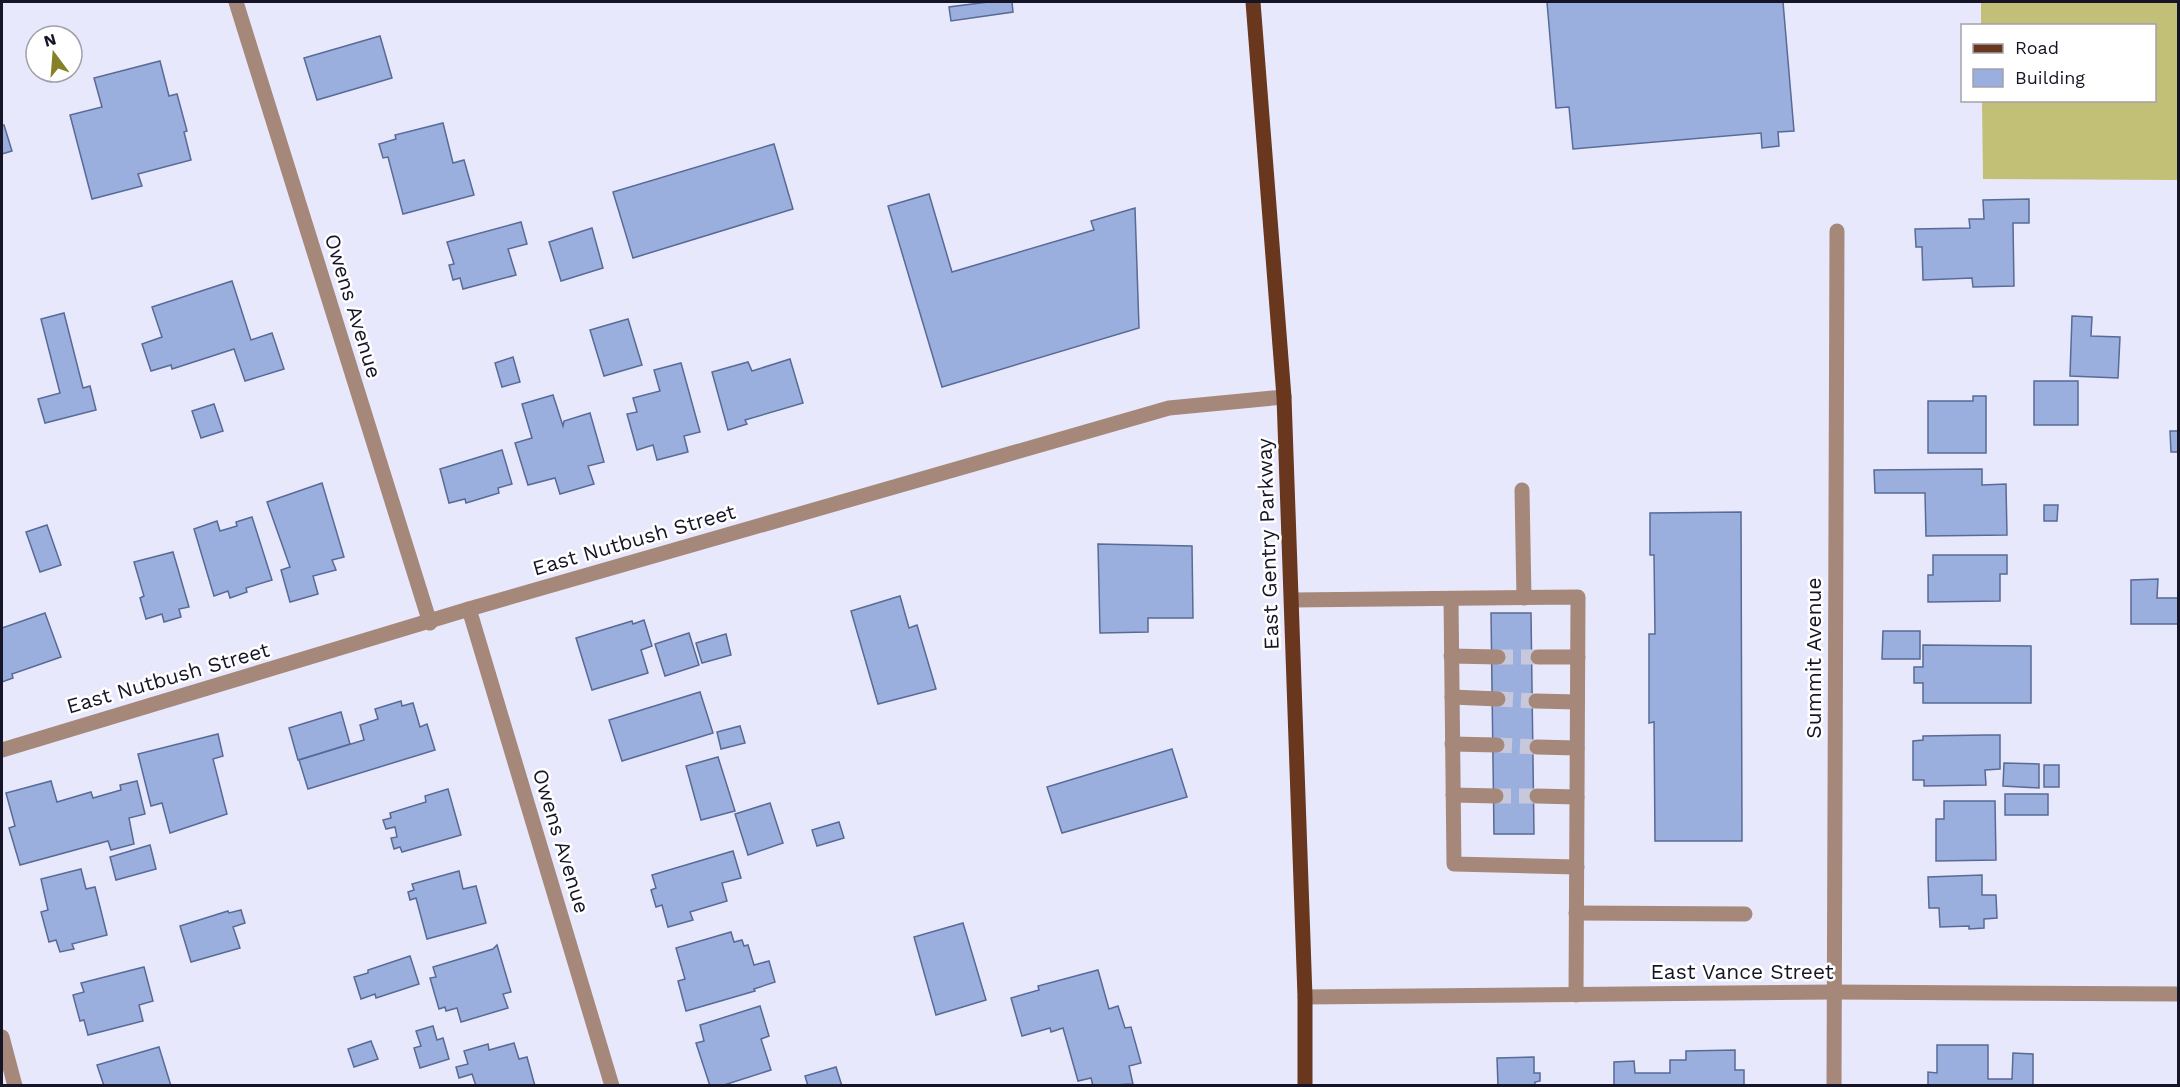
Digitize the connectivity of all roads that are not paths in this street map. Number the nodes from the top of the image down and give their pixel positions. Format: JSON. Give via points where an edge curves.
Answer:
{"nodes":[{"id":1,"x":236,"y":2,"type":"edge"},
{"id":2,"x":1253,"y":2,"type":"edge"},
{"id":3,"x":1837,"y":231,"type":"dead end"},
{"id":4,"x":1284,"y":397,"type":"junction"},
{"id":5,"x":1522,"y":490,"type":"dead end"},
{"id":6,"x":1524,"y":598,"type":"junction"},
{"id":7,"x":1451,"y":599,"type":"junction"},
{"id":8,"x":1292,"y":600,"type":"junction"},
{"id":9,"x":469,"y":609,"type":"junction"},
{"id":10,"x":430,"y":623,"type":"junction"},
{"id":11,"x":1451,"y":656,"type":"junction"},
{"id":12,"x":1498,"y":657,"type":"tunnel mouth"},
{"id":13,"x":1538,"y":657,"type":"tunnel mouth"},
{"id":14,"x":1578,"y":657,"type":"junction"},
{"id":15,"x":1452,"y":697,"type":"junction"},
{"id":16,"x":1498,"y":699,"type":"tunnel mouth"},
{"id":17,"x":1536,"y":701,"type":"tunnel mouth"},
{"id":18,"x":1578,"y":702,"type":"junction"},
{"id":19,"x":1452,"y":744,"type":"junction"},
{"id":20,"x":1497,"y":745,"type":"tunnel mouth"},
{"id":21,"x":1537,"y":747,"type":"tunnel mouth"},
{"id":22,"x":1577,"y":748,"type":"junction"},
{"id":23,"x":2,"y":750,"type":"edge"},
{"id":24,"x":1453,"y":795,"type":"junction"},
{"id":25,"x":1496,"y":796,"type":"tunnel mouth"},
{"id":26,"x":1537,"y":796,"type":"tunnel mouth"},
{"id":27,"x":1577,"y":797,"type":"junction"},
{"id":28,"x":1577,"y":867,"type":"junction"},
{"id":29,"x":1576,"y":913,"type":"junction"},
{"id":30,"x":1744,"y":914,"type":"dead end"},
{"id":31,"x":1833,"y":992,"type":"junction"},
{"id":32,"x":2178,"y":994,"type":"edge"},
{"id":33,"x":1576,"y":995,"type":"junction"},
{"id":34,"x":1305,"y":997,"type":"junction"},
{"id":35,"x":2,"y":1037,"type":"edge"},
{"id":36,"x":15,"y":1086,"type":"edge"},
{"id":37,"x":612,"y":1086,"type":"edge"},
{"id":38,"x":1305,"y":1086,"type":"edge"},
{"id":39,"x":1834,"y":1086,"type":"edge"}],
"edges":[{"from":1,"to":10,"type":"street","name":"Owens Avenue"},
{"from":2,"to":4,"type":"main road","name":"East Gentry Parkway"},
{"from":3,"to":31,"type":"street","name":"Summit Avenue"},
{"from":4,"to":8,"type":"main road","name":"East Gentry Parkway"},
{"from":4,"to":9,"type":"street","name":"East Nutbush Street","via":[[1169,408]]},
{"from":5,"to":6,"type":"street"},
{"from":6,"to":7,"type":"street"},
{"from":6,"to":14,"type":"street","via":[[1578,597]]},
{"from":7,"to":8,"type":"street"},
{"from":7,"to":11,"type":"street"},
{"from":8,"to":34,"type":"main road","name":"East Gentry Parkway"},
{"from":9,"to":10,"type":"street","name":"East Nutbush Street"},
{"from":9,"to":37,"type":"street","name":"Owens Avenue"},
{"from":10,"to":23,"type":"street","name":"East Nutbush Street"},
{"from":11,"to":12,"type":"street"},
{"from":11,"to":15,"type":"street"},
{"from":13,"to":14,"type":"street"},
{"from":14,"to":18,"type":"street"},
{"from":15,"to":16,"type":"street"},
{"from":15,"to":19,"type":"street"},
{"from":17,"to":18,"type":"street"},
{"from":18,"to":22,"type":"street"},
{"from":19,"to":20,"type":"street"},
{"from":19,"to":24,"type":"street"},
{"from":21,"to":22,"type":"street"},
{"from":22,"to":27,"type":"street"},
{"from":24,"to":25,"type":"street"},
{"from":24,"to":28,"type":"street","via":[[1454,864]]},
{"from":26,"to":27,"type":"street"},
{"from":27,"to":28,"type":"street"},
{"from":28,"to":29,"type":"street"},
{"from":29,"to":30,"type":"street"},
{"from":29,"to":33,"type":"street"},
{"from":31,"to":32,"type":"street","name":"East Vance Street"},
{"from":31,"to":33,"type":"street","name":"East Vance Street"},
{"from":31,"to":39,"type":"street","name":"Summit Avenue"},
{"from":33,"to":34,"type":"street","name":"East Vance Street"},
{"from":34,"to":38,"type":"main road","name":"East Gentry Parkway"},
{"from":35,"to":36,"type":"street"}]}
